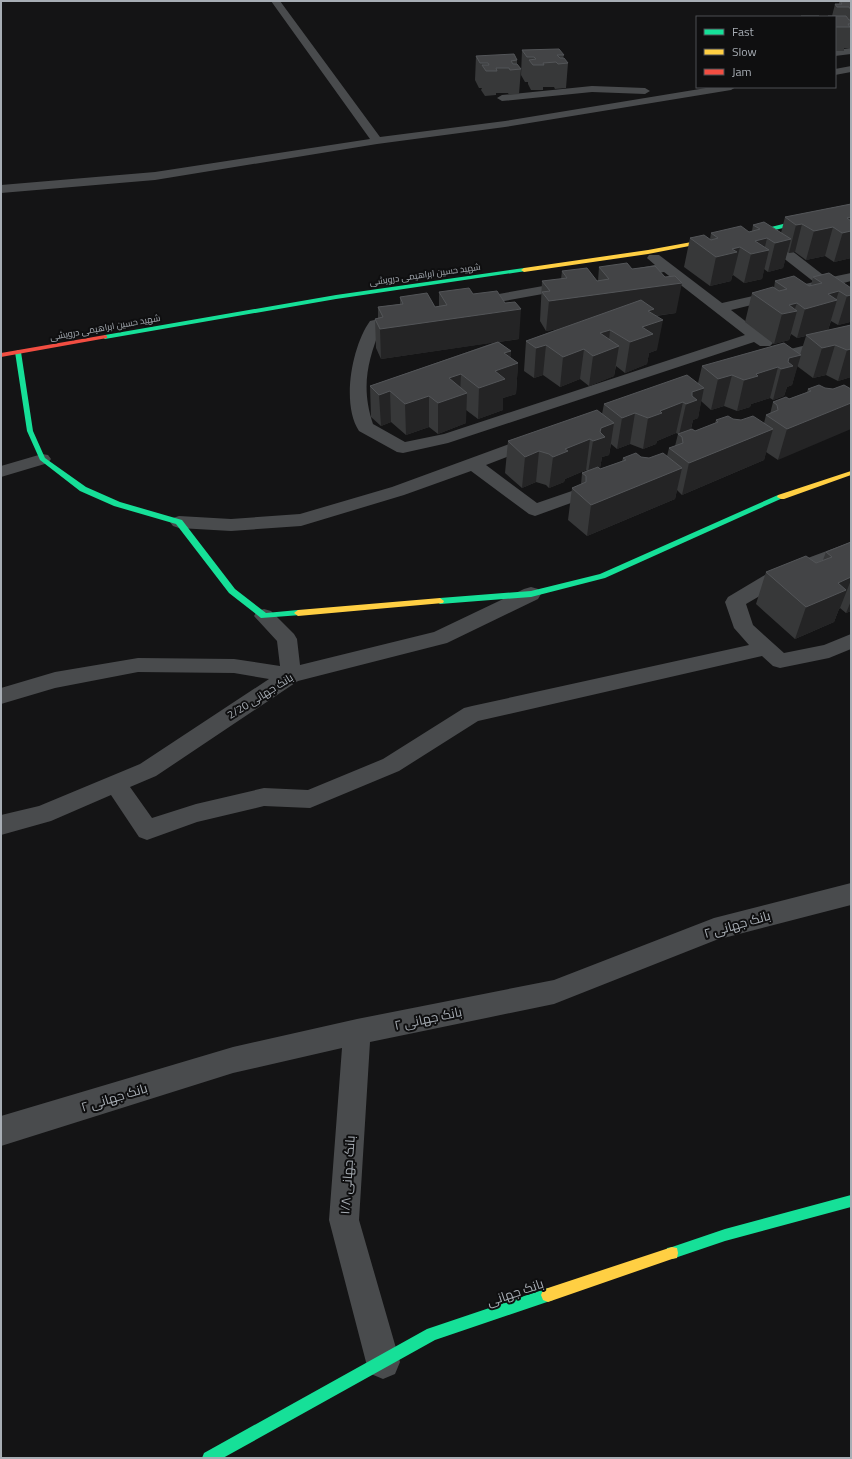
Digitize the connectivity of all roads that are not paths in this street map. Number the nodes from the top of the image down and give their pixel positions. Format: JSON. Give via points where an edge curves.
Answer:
{"nodes":[{"id":1,"x":275,"y":1,"type":"edge"},
{"id":2,"x":851,"y":51,"type":"edge"},
{"id":3,"x":836,"y":53,"type":"edge"},
{"id":4,"x":851,"y":70,"type":"edge"},
{"id":5,"x":836,"y":72,"type":"edge"},
{"id":6,"x":724,"y":88,"type":"edge"},
{"id":7,"x":690,"y":93,"type":"junction"},
{"id":8,"x":502,"y":98,"type":"edge"},
{"id":9,"x":377,"y":141,"type":"junction"},
{"id":10,"x":1,"y":189,"type":"edge"},
{"id":11,"x":851,"y":209,"type":"edge"},
{"id":12,"x":759,"y":232,"type":"junction"},
{"id":13,"x":648,"y":252,"type":"junction"},
{"id":14,"x":665,"y":268,"type":"junction"},
{"id":15,"x":851,"y":277,"type":"edge"},
{"id":16,"x":612,"y":278,"type":"edge"},
{"id":17,"x":589,"y":282,"type":"edge"},
{"id":18,"x":824,"y":283,"type":"junction"},
{"id":19,"x":851,"y":301,"type":"edge"},
{"id":20,"x":458,"y":305,"type":"edge"},
{"id":21,"x":719,"y":308,"type":"junction"},
{"id":22,"x":420,"y":313,"type":"edge"},
{"id":23,"x":756,"y":336,"type":"junction"},
{"id":24,"x":851,"y":339,"type":"edge"},
{"id":25,"x":18,"y":352,"type":"junction"},
{"id":26,"x":783,"y":354,"type":"junction"},
{"id":27,"x":1,"y":355,"type":"edge"},
{"id":28,"x":754,"y":363,"type":"edge"},
{"id":29,"x":552,"y":432,"type":"edge"},
{"id":30,"x":42,"y":460,"type":"junction"},
{"id":31,"x":473,"y":464,"type":"junction"},
{"id":32,"x":1,"y":472,"type":"edge"},
{"id":33,"x":851,"y":473,"type":"edge"},
{"id":34,"x":616,"y":481,"type":"edge"},
{"id":35,"x":178,"y":522,"type":"junction"},
{"id":36,"x":851,"y":548,"type":"edge"},
{"id":37,"x":531,"y":594,"type":"junction"},
{"id":38,"x":264,"y":616,"type":"junction"},
{"id":39,"x":851,"y":641,"type":"edge"},
{"id":40,"x":767,"y":648,"type":"junction"},
{"id":41,"x":291,"y":675,"type":"junction"},
{"id":42,"x":1,"y":696,"type":"edge"},
{"id":43,"x":115,"y":783,"type":"junction"},
{"id":44,"x":5,"y":822,"type":"edge"},
{"id":45,"x":851,"y":894,"type":"edge"},
{"id":46,"x":357,"y":1032,"type":"junction"},
{"id":47,"x":1,"y":1131,"type":"edge"},
{"id":48,"x":851,"y":1201,"type":"edge"},
{"id":49,"x":383,"y":1362,"type":"junction"},
{"id":50,"x":209,"y":1458,"type":"edge"}],
"edges":[{"from":1,"to":9,"type":"street"},
{"from":2,"to":3,"type":"street"},
{"from":4,"to":5,"type":"street"},
{"from":6,"to":7,"type":"street"},
{"from":7,"to":8,"type":"street","via":[[592,89]]},
{"from":7,"to":9,"type":"street","via":[[505,124]]},
{"from":9,"to":10,"type":"street","via":[[155,176]]},
{"from":11,"to":12,"type":"street","name":"شهید حسین ابراهیمی درویشی"},
{"from":12,"to":13,"type":"street","name":"شهید حسین ابراهیمی درویشی"},
{"from":12,"to":18,"type":"street"},
{"from":13,"to":14,"type":"street"},
{"from":13,"to":25,"type":"street","name":"شهید حسین ابراهیمی درویشی","via":[[336,298]]},
{"from":14,"to":16,"type":"street"},
{"from":14,"to":21,"type":"street"},
{"from":15,"to":18,"type":"street"},
{"from":17,"to":20,"type":"street"},
{"from":18,"to":19,"type":"street"},
{"from":18,"to":21,"type":"street"},
{"from":21,"to":23,"type":"street"},
{"from":22,"to":23,"type":"street","via":[[374,324],[360,368],[357,402],[365,427],[403,448],[448,438]]},
{"from":23,"to":26,"type":"street"},
{"from":24,"to":26,"type":"street"},
{"from":25,"to":27,"type":"street","name":"شهید حسین ابراهیمی درویشی"},
{"from":25,"to":30,"type":"street","via":[[30,431]]},
{"from":26,"to":28,"type":"street"},
{"from":29,"to":31,"type":"street"},
{"from":30,"to":32,"type":"street"},
{"from":30,"to":35,"type":"street","via":[[83,489],[117,504]]},
{"from":31,"to":34,"type":"street","via":[[535,510]]},
{"from":31,"to":35,"type":"street","via":[[398,492],[301,520],[231,525]]},
{"from":33,"to":37,"type":"street","via":[[792,492],[602,576]]},
{"from":35,"to":38,"type":"street","via":[[232,591]]},
{"from":36,"to":40,"type":"street","via":[[777,577],[735,602],[744,628]]},
{"from":37,"to":38,"type":"street"},
{"from":37,"to":41,"type":"street","name":"بانک جهانی 2/20","via":[[440,638]]},
{"from":38,"to":41,"type":"street","via":[[287,639]]},
{"from":39,"to":40,"type":"street","via":[[829,651],[780,661]]},
{"from":40,"to":43,"type":"street","via":[[472,714],[391,765],[310,799],[264,798],[196,813],[147,830]]},
{"from":41,"to":42,"type":"street","via":[[234,666],[138,665],[55,680]]},
{"from":41,"to":43,"type":"street","name":"بانک جهانی 2/20","via":[[148,770]]},
{"from":43,"to":44,"type":"street","name":"بانک جهانی 2/20","via":[[43,814]]},
{"from":45,"to":46,"type":"street","name":"بانک جهانی ۲","via":[[714,929],[554,992]]},
{"from":46,"to":47,"type":"street","name":"بانک جهانی ۲","via":[[233,1060]]},
{"from":46,"to":49,"type":"street","name":"بانک جهانی ۱/۸","via":[[344,1220]]},
{"from":48,"to":49,"type":"street","name":"بانک جهانی","via":[[725,1235],[440,1332]]},
{"from":49,"to":50,"type":"street","name":"بانک جهانی"}]}
